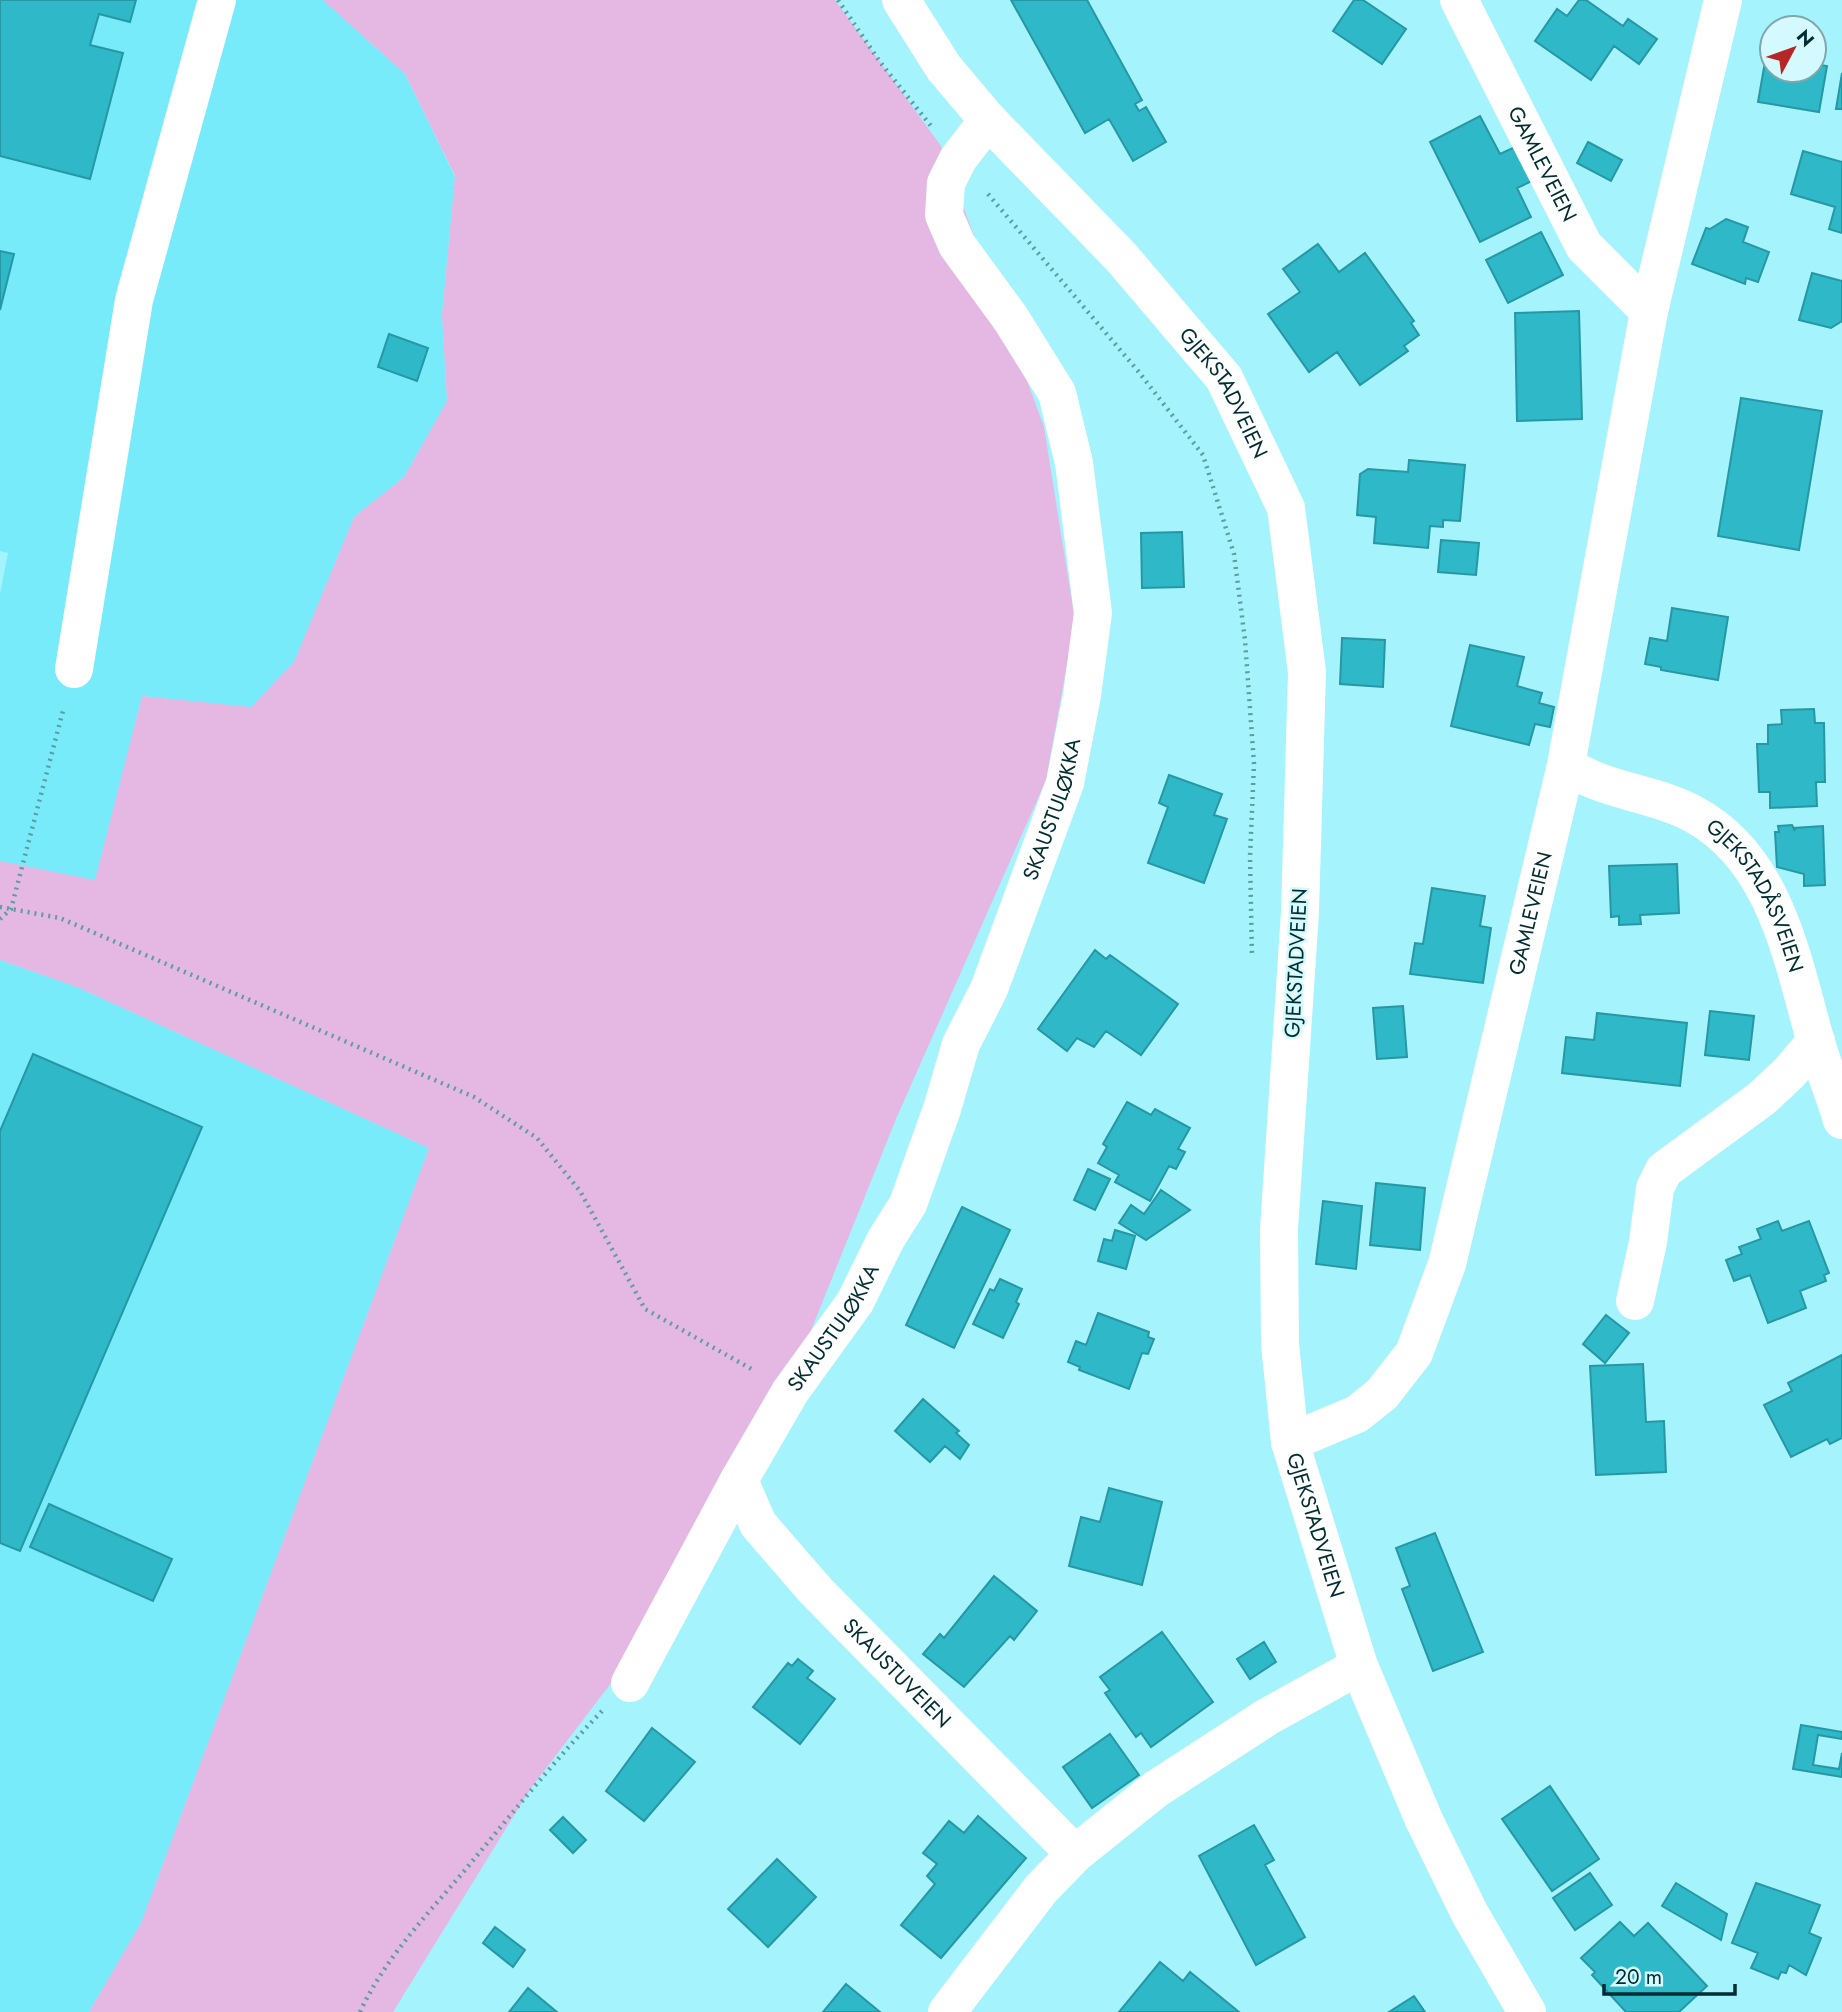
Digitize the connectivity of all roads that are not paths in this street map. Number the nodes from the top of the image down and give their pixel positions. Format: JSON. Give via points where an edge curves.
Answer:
{"nodes":[{"id":1,"x":217,"y":0,"type":"edge"},
{"id":2,"x":901,"y":0,"type":"edge"},
{"id":3,"x":1458,"y":0,"type":"edge"},
{"id":4,"x":1723,"y":0,"type":"edge"},
{"id":5,"x":988,"y":120,"type":"junction"},
{"id":6,"x":1649,"y":311,"type":"junction"},
{"id":7,"x":74,"y":669,"type":"road end"},
{"id":8,"x":1566,"y":765,"type":"junction"},
{"id":9,"x":1816,"y":1041,"type":"junction"},
{"id":10,"x":1842,"y":1120,"type":"edge"},
{"id":11,"x":1635,"y":1301,"type":"dead end"},
{"id":12,"x":1290,"y":1442,"type":"junction"},
{"id":13,"x":739,"y":1480,"type":"junction"},
{"id":14,"x":1359,"y":1667,"type":"junction"},
{"id":15,"x":630,"y":1683,"type":"road end"},
{"id":16,"x":1074,"y":1854,"type":"junction"},
{"id":17,"x":947,"y":2012,"type":"edge"},
{"id":18,"x":1527,"y":2012,"type":"edge"}],
"edges":[{"from":1,"to":7,"type":"street","via":[[134,300]]},
{"from":2,"to":5,"type":"street","name":"GJEKSTADVEIEN","via":[[944,68]]},
{"from":3,"to":6,"type":"street","name":"GAMLEVEIEN","via":[[1584,246]]},
{"from":4,"to":6,"type":"street","name":"GAMLEVEIEN"},
{"from":5,"to":12,"type":"street","name":"GJEKSTADVEIEN","via":[[1122,257],[1224,378],[1286,508],[1307,672],[1300,912],[1279,1229],[1280,1345]]},
{"from":5,"to":13,"type":"street","name":"SKAUSTULØKKA","via":[[946,183],[944,215],[957,245],[1057,393],[1074,463],[1093,613],[1082,695],[1065,783],[989,989],[961,1044],[908,1203],[855,1302],[790,1392]]},
{"from":6,"to":8,"type":"street","name":"GAMLEVEIEN"},
{"from":8,"to":9,"type":"street","name":"GJEKSTADÅSVEIEN","via":[[1586,779],[1679,807],[1735,845],[1763,886],[1786,937]]},
{"from":8,"to":12,"type":"street","name":"GAMLEVEIEN","via":[[1447,1264],[1414,1353],[1382,1394],[1357,1414]]},
{"from":9,"to":10,"type":"street","name":"GJEKSTADÅSVEIEN"},
{"from":9,"to":11,"type":"street","via":[[1760,1099],[1664,1170],[1655,1188]]},
{"from":12,"to":14,"type":"street","name":"GJEKSTADVEIEN"},
{"from":13,"to":15,"type":"street","name":"SKAUSTULØKKA"},
{"from":13,"to":16,"type":"street","name":"SKAUSTUVEIEN","via":[[758,1524],[816,1591]]},
{"from":14,"to":16,"type":"street","via":[[1267,1717],[1156,1789]]},
{"from":14,"to":18,"type":"street","name":"GJEKSTADVEIEN","via":[[1464,1902]]},
{"from":16,"to":17,"type":"street","via":[[1041,1889]]}]}
